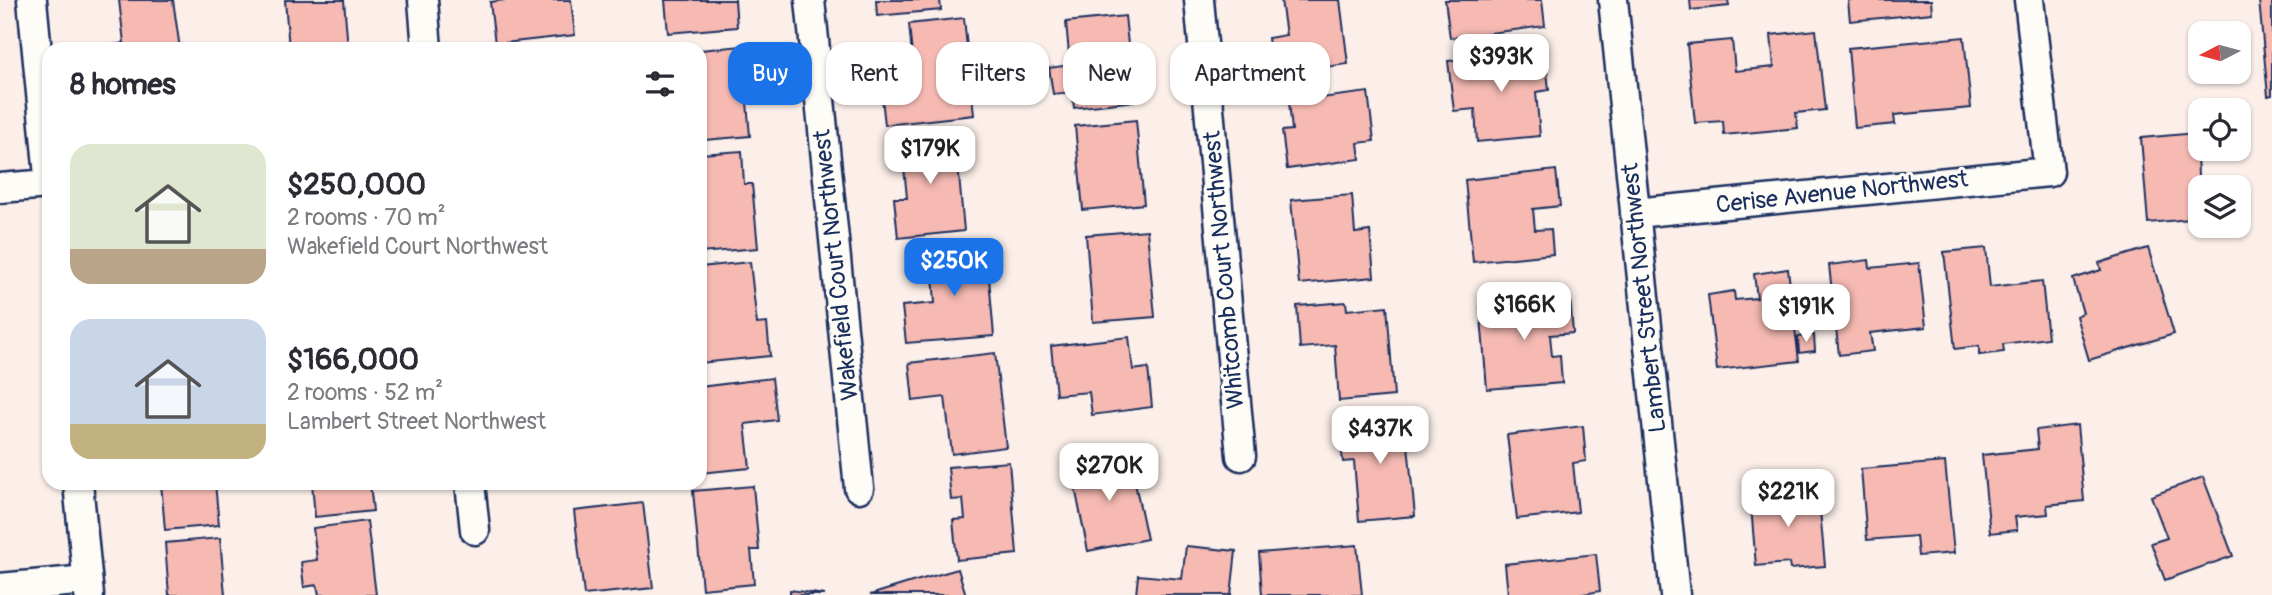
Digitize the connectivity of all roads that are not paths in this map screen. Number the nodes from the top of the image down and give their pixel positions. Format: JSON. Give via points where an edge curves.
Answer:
{"nodes":[{"id":1,"x":32,"y":0,"type":"edge"},
{"id":2,"x":423,"y":0,"type":"edge"},
{"id":3,"x":810,"y":0,"type":"edge"},
{"id":4,"x":1199,"y":0,"type":"edge"},
{"id":5,"x":1613,"y":0,"type":"edge"},
{"id":6,"x":2029,"y":0,"type":"edge"},
{"id":7,"x":426,"y":42,"type":"edge"},
{"id":8,"x":42,"y":104,"type":"edge"},
{"id":9,"x":42,"y":185,"type":"edge"},
{"id":10,"x":0,"y":188,"type":"edge"},
{"id":11,"x":1635,"y":213,"type":"junction"},
{"id":12,"x":1241,"y":456,"type":"dead end"},
{"id":13,"x":859,"y":488,"type":"dead end"},
{"id":14,"x":79,"y":490,"type":"edge"},
{"id":15,"x":471,"y":490,"type":"edge"},
{"id":16,"x":475,"y":530,"type":"dead end"},
{"id":17,"x":88,"y":588,"type":"edge"},
{"id":18,"x":0,"y":589,"type":"edge"},
{"id":19,"x":1675,"y":595,"type":"edge"}],
"edges":[{"from":1,"to":8,"type":"street"},
{"from":2,"to":7,"type":"street"},
{"from":3,"to":13,"type":"street","name":"Wakefield Court Northwest"},
{"from":4,"to":12,"type":"street","name":"Whitcomb Court Northwest"},
{"from":5,"to":11,"type":"street","name":"Lambert Street Northwest"},
{"from":6,"to":11,"type":"street","name":"Cerise Avenue Northwest","via":[[2049,172]]},
{"from":9,"to":10,"type":"street"},
{"from":11,"to":19,"type":"street","name":"Lambert Street Northwest"},
{"from":14,"to":17,"type":"street"},
{"from":15,"to":16,"type":"street"},
{"from":17,"to":18,"type":"street"}]}
